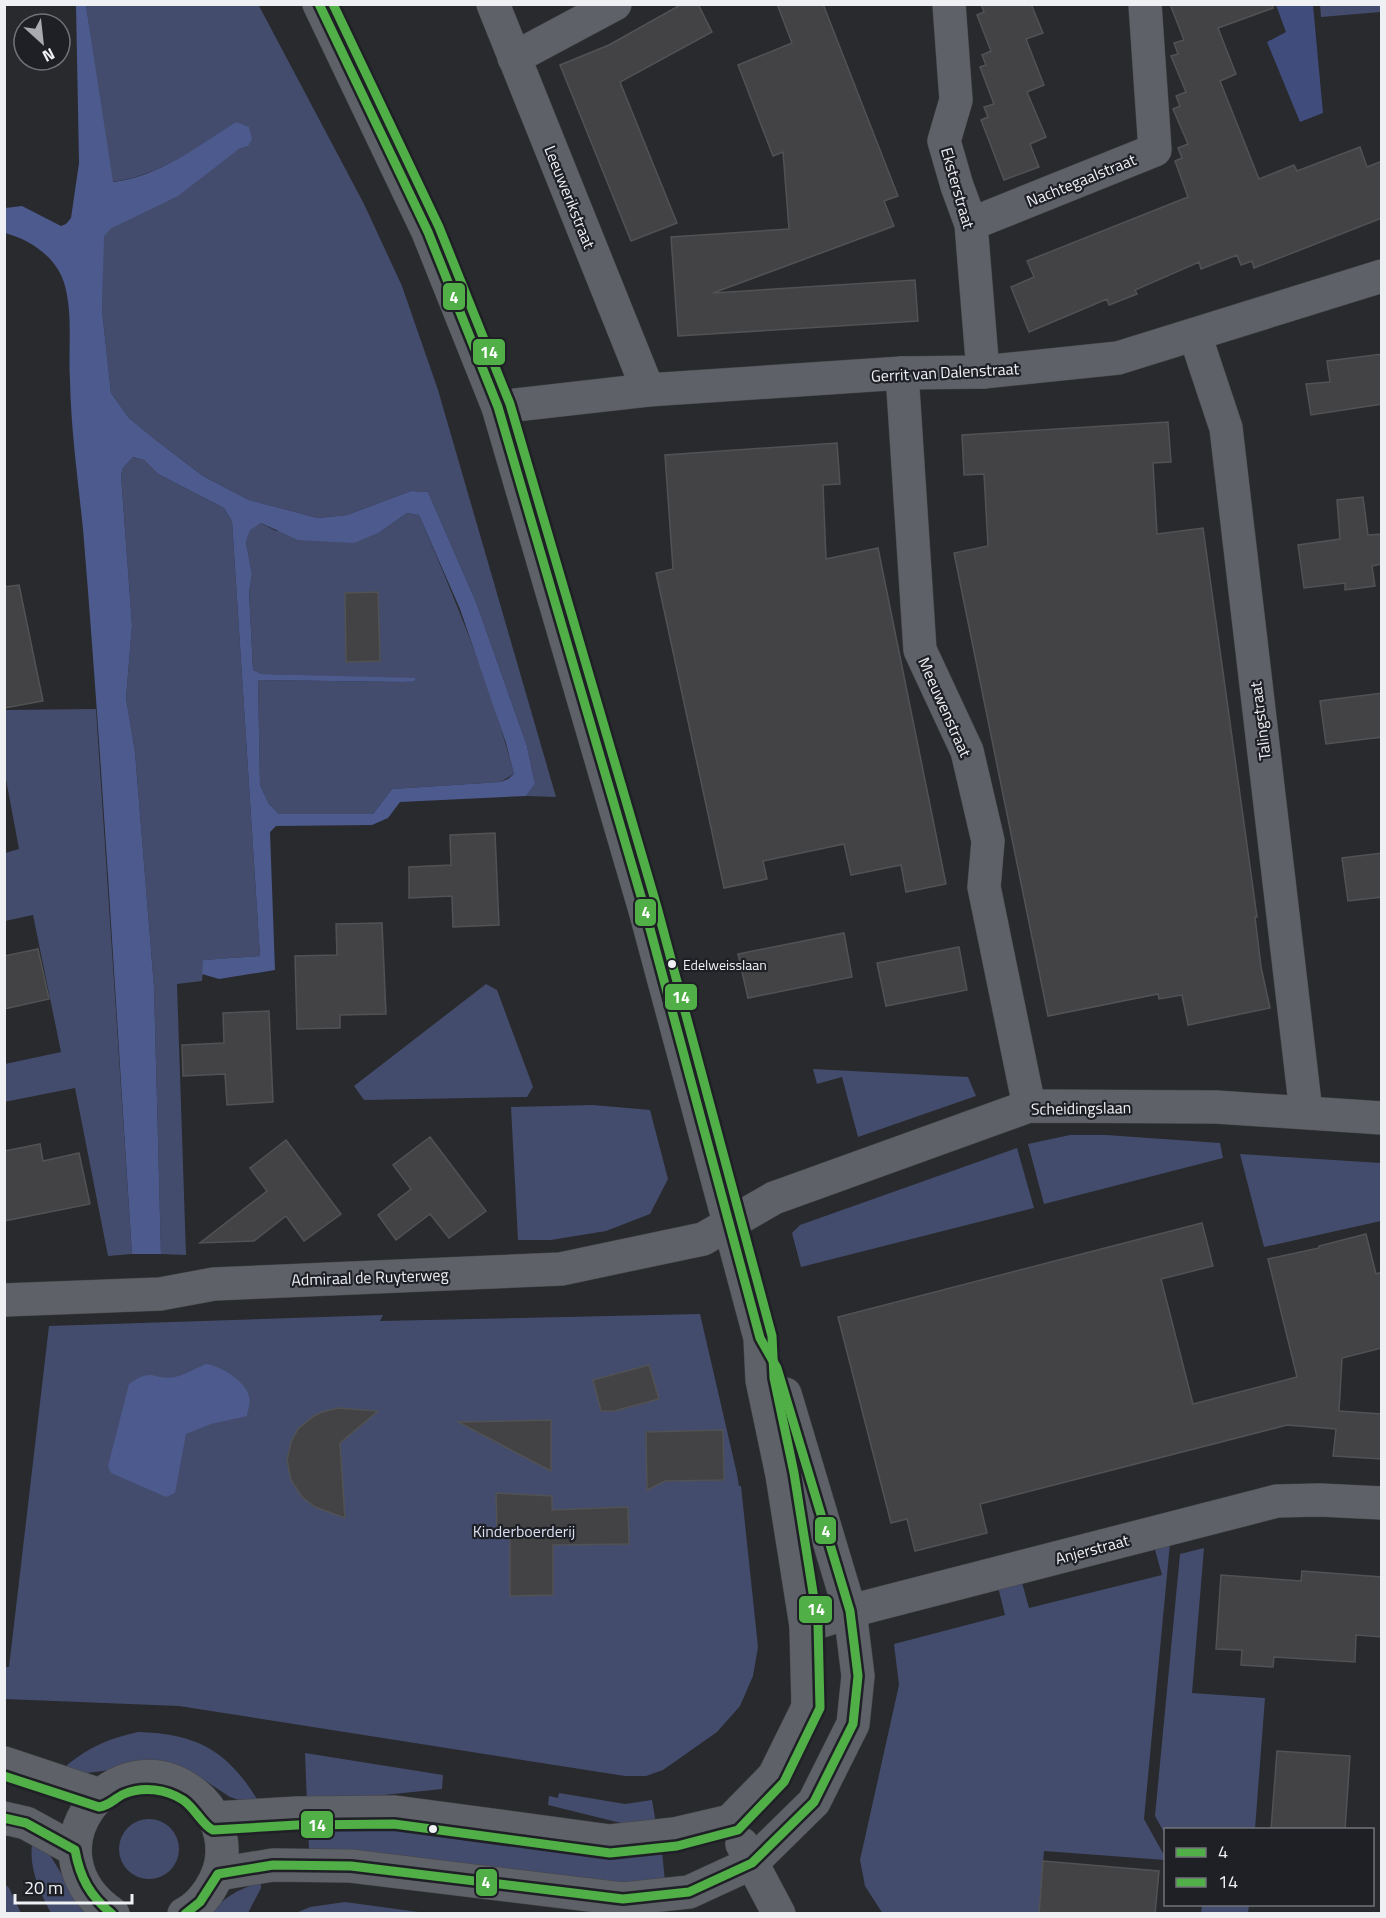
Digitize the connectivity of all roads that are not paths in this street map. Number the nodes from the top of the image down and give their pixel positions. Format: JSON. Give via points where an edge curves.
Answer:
{"nodes":[{"id":1,"x":319,"y":4,"type":"edge"},
{"id":2,"x":493,"y":4,"type":"edge"},
{"id":3,"x":615,"y":4,"type":"edge"},
{"id":4,"x":949,"y":4,"type":"edge"},
{"id":5,"x":1145,"y":4,"type":"edge"},
{"id":6,"x":514,"y":58,"type":"junction"},
{"id":7,"x":971,"y":224,"type":"junction"},
{"id":8,"x":1382,"y":276,"type":"edge"},
{"id":9,"x":1195,"y":335,"type":"junction"},
{"id":10,"x":982,"y":372,"type":"junction"},
{"id":11,"x":902,"y":374,"type":"junction"},
{"id":12,"x":648,"y":390,"type":"junction"},
{"id":13,"x":498,"y":407,"type":"junction"},
{"id":14,"x":1029,"y":1106,"type":"junction"},
{"id":15,"x":1306,"y":1112,"type":"junction"},
{"id":16,"x":1382,"y":1118,"type":"edge"},
{"id":17,"x":730,"y":1224,"type":"junction"},
{"id":18,"x":4,"y":1300,"type":"edge"},
{"id":19,"x":760,"y":1338,"type":"junction"},
{"id":20,"x":1382,"y":1503,"type":"edge"},
{"id":21,"x":850,"y":1611,"type":"junction"},
{"id":22,"x":806,"y":1626,"type":"junction"},
{"id":23,"x":4,"y":1762,"type":"edge"},
{"id":24,"x":100,"y":1795,"type":"junction"},
{"id":25,"x":4,"y":1818,"type":"edge"},
{"id":26,"x":215,"y":1818,"type":"junction"},
{"id":27,"x":730,"y":1821,"type":"junction"},
{"id":28,"x":75,"y":1850,"type":"junction"},
{"id":29,"x":752,"y":1863,"type":"junction"},
{"id":30,"x":218,"y":1874,"type":"junction"},
{"id":31,"x":113,"y":1914,"type":"edge"},
{"id":32,"x":184,"y":1914,"type":"edge"},
{"id":33,"x":779,"y":1914,"type":"edge"}],
"edges":[{"from":1,"to":13,"type":"street","via":[[428,232]]},
{"from":2,"to":6,"type":"street","name":"Leeuwerikstraat"},
{"from":3,"to":6,"type":"street"},
{"from":4,"to":7,"type":"street","name":"Eksterstraat","via":[[956,99],[944,141]]},
{"from":5,"to":7,"type":"street","name":"Nachtegaalstraat","via":[[1155,150]]},
{"from":6,"to":12,"type":"street","name":"Leeuwerikstraat"},
{"from":7,"to":10,"type":"street","name":"Eksterstraat"},
{"from":8,"to":9,"type":"street","name":"Gerrit van Dalenstraat"},
{"from":9,"to":10,"type":"street","name":"Gerrit van Dalenstraat","via":[[1118,358]]},
{"from":9,"to":15,"type":"street","name":"Talingstraat","via":[[1226,428]]},
{"from":10,"to":11,"type":"street","name":"Gerrit van Dalenstraat"},
{"from":11,"to":12,"type":"street","name":"Gerrit van Dalenstraat"},
{"from":11,"to":14,"type":"street","name":"Meeuwenstraat","via":[[921,651],[970,763],[988,841],[984,887]]},
{"from":12,"to":13,"type":"street","name":"Gerrit van Dalenstraat"},
{"from":13,"to":17,"type":"street","via":[[645,910]]},
{"from":14,"to":15,"type":"street","name":"Scheidingslaan","via":[[1216,1107]]},
{"from":14,"to":17,"type":"street","name":"Scheidingslaan","via":[[774,1198]]},
{"from":15,"to":16,"type":"street","name":"Scheidingslaan"},
{"from":17,"to":18,"type":"street","name":"Admiraal de Ruyterweg","via":[[702,1239],[561,1269],[214,1284],[160,1294]]},
{"from":17,"to":19,"type":"street"},
{"from":19,"to":21,"type":"street","via":[[777,1368]]},
{"from":19,"to":22,"type":"street","via":[[762,1380]]},
{"from":20,"to":21,"type":"street","name":"Anjerstraat","via":[[1277,1501]]},
{"from":21,"to":22,"type":"street","name":"Anjerstraat"},
{"from":21,"to":29,"type":"street","via":[[858,1676],[853,1724],[814,1802]]},
{"from":22,"to":27,"type":"street","via":[[808,1707],[774,1776]]},
{"from":23,"to":24,"type":"street"},
{"from":24,"to":26,"type":"street","via":[[118,1783],[140,1776],[163,1778],[202,1799]]},
{"from":24,"to":28,"type":"street","via":[[81,1820]]},
{"from":25,"to":28,"type":"street","via":[[26,1823]]},
{"from":26,"to":27,"type":"street","via":[[396,1812],[610,1841],[674,1834]]},
{"from":26,"to":30,"type":"street","via":[[221,1836]]},
{"from":27,"to":29,"type":"street"},
{"from":28,"to":31,"type":"street","via":[[86,1889]]},
{"from":29,"to":30,"type":"street","via":[[689,1892],[623,1899],[351,1866],[273,1865]]},
{"from":29,"to":33,"type":"street"},
{"from":30,"to":32,"type":"street","via":[[207,1895]]}]}
